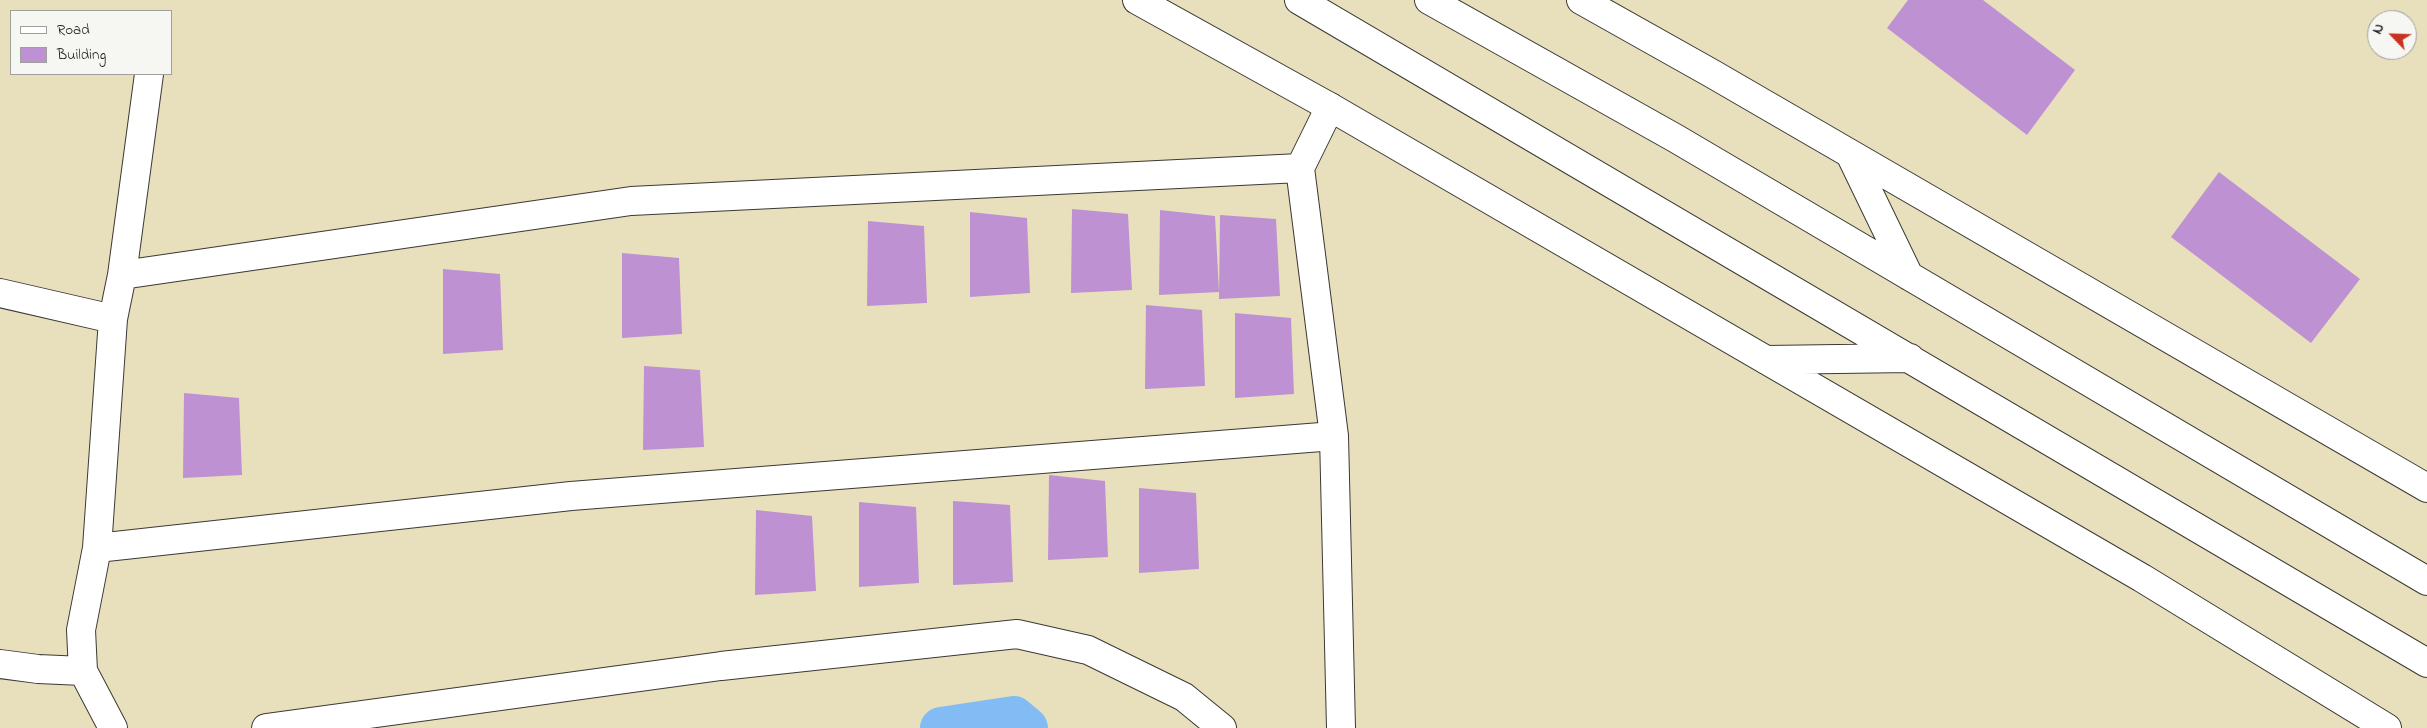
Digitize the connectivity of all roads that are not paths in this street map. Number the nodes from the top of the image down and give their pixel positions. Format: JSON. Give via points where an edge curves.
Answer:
{"nodes":[{"id":1,"x":1137,"y":0,"type":"edge"},
{"id":2,"x":1299,"y":0,"type":"edge"},
{"id":3,"x":1429,"y":0,"type":"edge"},
{"id":4,"x":1581,"y":0,"type":"edge"},
{"id":5,"x":149,"y":75,"type":"edge"},
{"id":6,"x":1330,"y":107,"type":"junction"},
{"id":7,"x":1850,"y":154,"type":"junction"},
{"id":8,"x":1300,"y":168,"type":"junction"},
{"id":9,"x":122,"y":275,"type":"junction"},
{"id":10,"x":1909,"y":276,"type":"junction"},
{"id":11,"x":0,"y":293,"type":"edge"},
{"id":12,"x":113,"y":319,"type":"junction"},
{"id":13,"x":1910,"y":358,"type":"junction"},
{"id":14,"x":1765,"y":360,"type":"junction"},
{"id":15,"x":1334,"y":436,"type":"junction"},
{"id":16,"x":2427,"y":488,"type":"edge"},
{"id":17,"x":98,"y":548,"type":"junction"},
{"id":18,"x":2427,"y":581,"type":"edge"},
{"id":19,"x":2427,"y":663,"type":"edge"},
{"id":20,"x":0,"y":664,"type":"edge"},
{"id":21,"x":83,"y":671,"type":"junction"},
{"id":22,"x":2383,"y":727,"type":"edge"},
{"id":23,"x":113,"y":728,"type":"edge"},
{"id":24,"x":266,"y":728,"type":"edge"},
{"id":25,"x":1222,"y":728,"type":"edge"},
{"id":26,"x":1341,"y":728,"type":"edge"}],
"edges":[{"from":1,"to":6,"type":"main road"},
{"from":2,"to":13,"type":"main road"},
{"from":3,"to":10,"type":"main road","via":[[1675,138]]},
{"from":4,"to":7,"type":"main road"},
{"from":5,"to":9,"type":"main road"},
{"from":6,"to":8,"type":"main road"},
{"from":6,"to":14,"type":"main road"},
{"from":7,"to":10,"type":"main road"},
{"from":7,"to":16,"type":"main road"},
{"from":8,"to":9,"type":"main road","via":[[631,201]]},
{"from":8,"to":15,"type":"main road"},
{"from":9,"to":12,"type":"main road"},
{"from":10,"to":18,"type":"main road"},
{"from":11,"to":12,"type":"main road"},
{"from":12,"to":17,"type":"main road"},
{"from":13,"to":14,"type":"main road"},
{"from":13,"to":19,"type":"main road"},
{"from":14,"to":22,"type":"main road","via":[[2142,578]]},
{"from":15,"to":17,"type":"main road","via":[[571,496]]},
{"from":15,"to":26,"type":"main road"},
{"from":17,"to":21,"type":"main road","via":[[81,630]]},
{"from":20,"to":21,"type":"main road"},
{"from":21,"to":23,"type":"main road"},
{"from":24,"to":25,"type":"main road","via":[[721,666],[1017,634],[1088,650],[1184,697]]}]}
